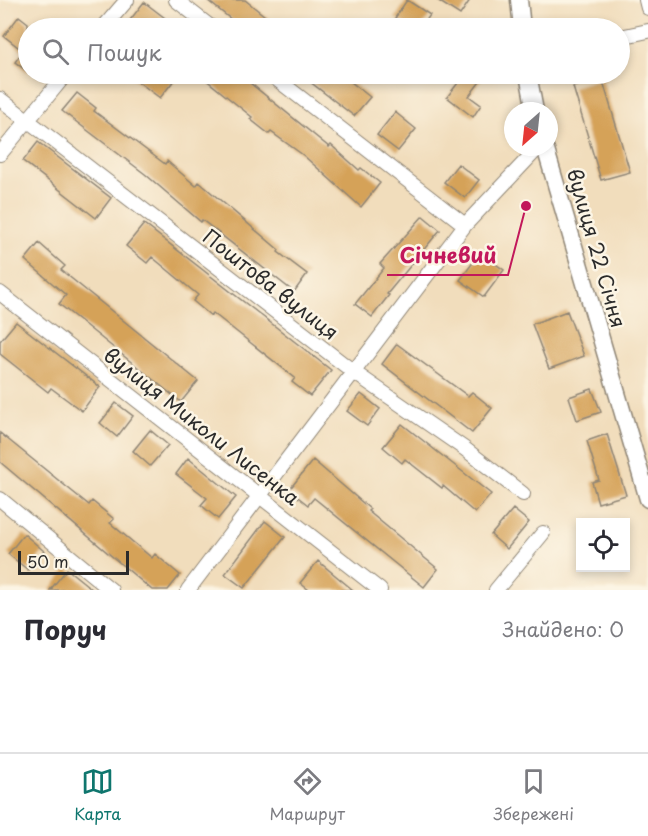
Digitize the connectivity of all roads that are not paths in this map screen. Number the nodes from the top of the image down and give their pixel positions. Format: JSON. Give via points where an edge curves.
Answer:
{"nodes":[{"id":1,"x":127,"y":0,"type":"edge"},
{"id":2,"x":176,"y":0,"type":"edge"},
{"id":3,"x":519,"y":0,"type":"edge"},
{"id":4,"x":646,"y":0,"type":"edge"},
{"id":5,"x":648,"y":8,"type":"edge"},
{"id":6,"x":112,"y":18,"type":"edge"},
{"id":7,"x":199,"y":18,"type":"edge"},
{"id":8,"x":521,"y":18,"type":"edge"},
{"id":9,"x":648,"y":31,"type":"edge"},
{"id":10,"x":630,"y":35,"type":"edge"},
{"id":11,"x":58,"y":84,"type":"edge"},
{"id":12,"x":283,"y":84,"type":"edge"},
{"id":13,"x":530,"y":84,"type":"edge"},
{"id":14,"x":0,"y":99,"type":"edge"},
{"id":15,"x":533,"y":102,"type":"edge"},
{"id":16,"x":27,"y":120,"type":"junction"},
{"id":17,"x":0,"y":154,"type":"edge"},
{"id":18,"x":530,"y":156,"type":"edge"},
{"id":19,"x":548,"y":156,"type":"edge"},
{"id":20,"x":465,"y":225,"type":"junction"},
{"id":21,"x":0,"y":292,"type":"edge"},
{"id":22,"x":355,"y":373,"type":"junction"},
{"id":23,"x":523,"y":494,"type":"dead end"},
{"id":24,"x":260,"y":497,"type":"junction"},
{"id":25,"x":0,"y":499,"type":"edge"},
{"id":26,"x":648,"y":499,"type":"edge"},
{"id":27,"x":543,"y":532,"type":"dead end"},
{"id":28,"x":111,"y":590,"type":"edge"},
{"id":29,"x":188,"y":590,"type":"edge"},
{"id":30,"x":380,"y":590,"type":"edge"},
{"id":31,"x":496,"y":590,"type":"edge"}],
"edges":[{"from":1,"to":6,"type":"street"},
{"from":2,"to":7,"type":"street"},
{"from":3,"to":8,"type":"street"},
{"from":4,"to":5,"type":"street"},
{"from":9,"to":10,"type":"street"},
{"from":11,"to":16,"type":"street"},
{"from":12,"to":20,"type":"street"},
{"from":13,"to":15,"type":"street"},
{"from":14,"to":16,"type":"street","name":"Поштова вулиця"},
{"from":16,"to":17,"type":"street"},
{"from":16,"to":22,"type":"street","name":"Поштова вулиця"},
{"from":18,"to":20,"type":"street"},
{"from":19,"to":26,"type":"street","name":"вулиця 22 Січня"},
{"from":20,"to":22,"type":"street"},
{"from":21,"to":24,"type":"street","name":"вулиця Миколи Лисенка"},
{"from":22,"to":23,"type":"street","name":"Поштова вулиця"},
{"from":22,"to":24,"type":"street"},
{"from":24,"to":29,"type":"street"},
{"from":24,"to":30,"type":"street","name":"вулиця Миколи Лисенка"},
{"from":25,"to":28,"type":"street"},
{"from":27,"to":31,"type":"street"}]}
